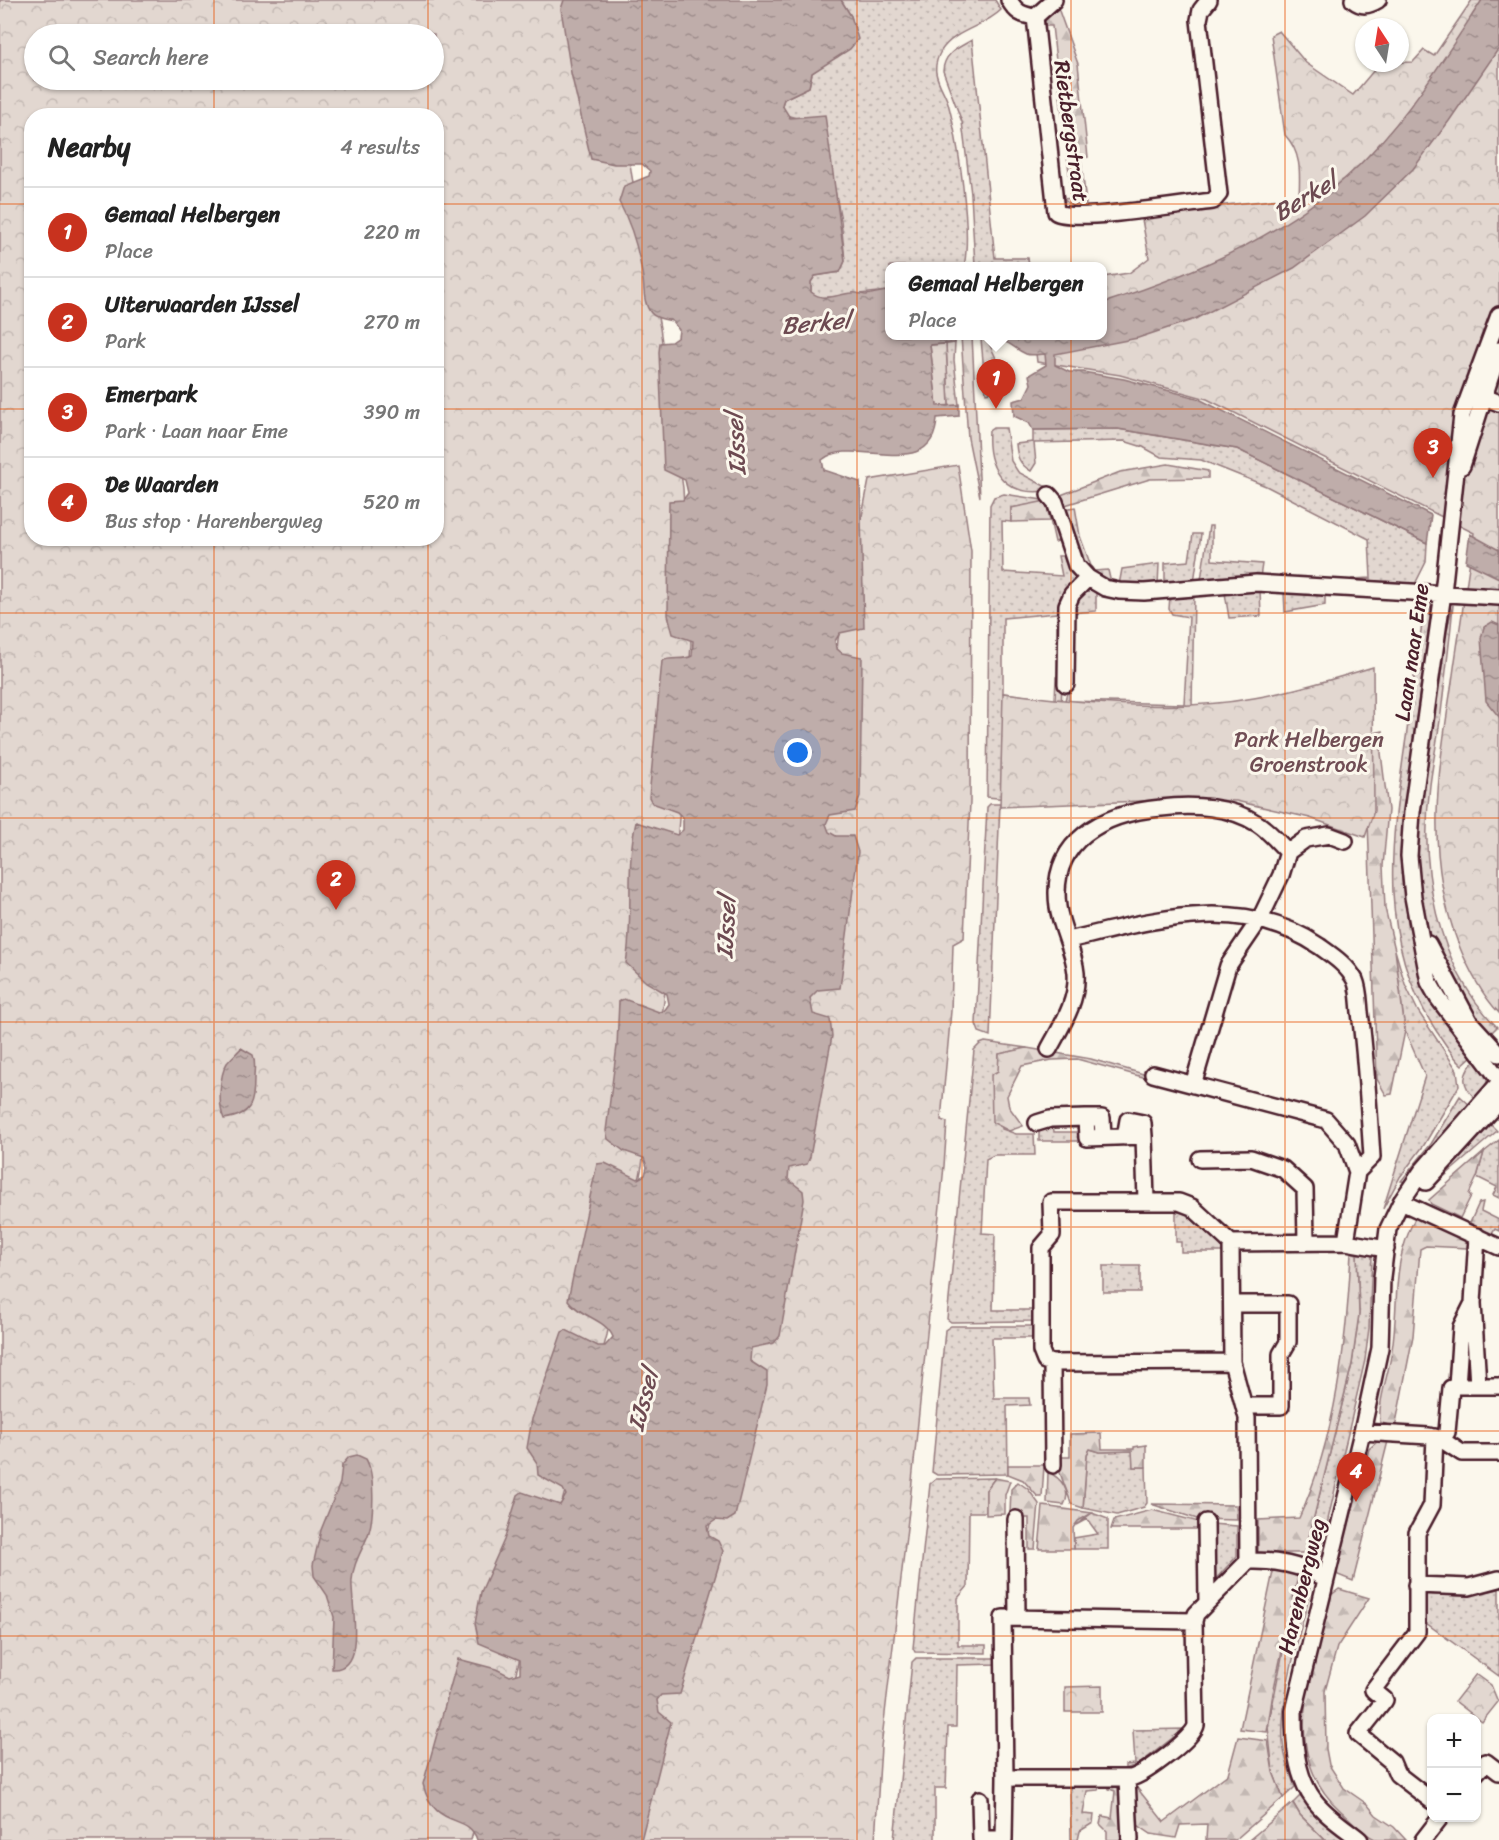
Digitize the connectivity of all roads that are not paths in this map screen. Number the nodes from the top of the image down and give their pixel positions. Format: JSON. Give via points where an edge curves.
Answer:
{"nodes":[{"id":1,"x":1009,"y":0,"type":"edge"},
{"id":2,"x":1054,"y":0,"type":"edge"},
{"id":3,"x":1209,"y":0,"type":"edge"},
{"id":4,"x":1353,"y":0,"type":"edge"},
{"id":5,"x":1378,"y":0,"type":"edge"},
{"id":6,"x":1035,"y":17,"type":"junction"},
{"id":7,"x":1499,"y":315,"type":"edge"},
{"id":8,"x":1499,"y":350,"type":"edge"},
{"id":9,"x":1488,"y":379,"type":"edge"},
{"id":10,"x":1476,"y":393,"type":"junction"},
{"id":11,"x":1499,"y":403,"type":"edge"},
{"id":12,"x":1049,"y":495,"type":"dead end"},
{"id":13,"x":1088,"y":578,"type":"junction"},
{"id":14,"x":1443,"y":593,"type":"junction"},
{"id":15,"x":1499,"y":597,"type":"edge"},
{"id":16,"x":1066,"y":684,"type":"dead end"},
{"id":17,"x":1345,"y":842,"type":"dead end"},
{"id":18,"x":1288,"y":852,"type":"junction"},
{"id":19,"x":1260,"y":919,"type":"junction"},
{"id":20,"x":1420,"y":931,"type":"junction"},
{"id":21,"x":1069,"y":940,"type":"junction"},
{"id":22,"x":1049,"y":1049,"type":"dead end"},
{"id":23,"x":1499,"y":1054,"type":"edge"},
{"id":24,"x":1153,"y":1074,"type":"dead end"},
{"id":25,"x":1499,"y":1081,"type":"edge"},
{"id":26,"x":1193,"y":1085,"type":"junction"},
{"id":27,"x":1499,"y":1102,"type":"edge"},
{"id":28,"x":1037,"y":1123,"type":"dead end"},
{"id":29,"x":1200,"y":1159,"type":"dead end"},
{"id":30,"x":1357,"y":1172,"type":"junction"},
{"id":31,"x":1146,"y":1202,"type":"junction"},
{"id":32,"x":1405,"y":1204,"type":"junction"},
{"id":33,"x":1477,"y":1236,"type":"junction"},
{"id":34,"x":1306,"y":1242,"type":"junction"},
{"id":35,"x":1346,"y":1242,"type":"junction"},
{"id":36,"x":1231,"y":1243,"type":"junction"},
{"id":37,"x":1499,"y":1247,"type":"edge"},
{"id":38,"x":1386,"y":1249,"type":"junction"},
{"id":39,"x":1473,"y":1303,"type":"junction"},
{"id":40,"x":1232,"y":1304,"type":"junction"},
{"id":41,"x":1232,"y":1362,"type":"junction"},
{"id":42,"x":1052,"y":1363,"type":"junction"},
{"id":43,"x":1478,"y":1385,"type":"junction"},
{"id":44,"x":1457,"y":1386,"type":"junction"},
{"id":45,"x":1499,"y":1386,"type":"edge"},
{"id":46,"x":1245,"y":1406,"type":"junction"},
{"id":47,"x":1362,"y":1432,"type":"junction"},
{"id":48,"x":1439,"y":1438,"type":"junction"},
{"id":49,"x":1499,"y":1453,"type":"edge"},
{"id":50,"x":1053,"y":1465,"type":"dead end"},
{"id":51,"x":1016,"y":1519,"type":"dead end"},
{"id":52,"x":1206,"y":1522,"type":"dead end"},
{"id":53,"x":1248,"y":1561,"type":"junction"},
{"id":54,"x":1325,"y":1578,"type":"junction"},
{"id":55,"x":1499,"y":1579,"type":"edge"},
{"id":56,"x":1416,"y":1585,"type":"junction"},
{"id":57,"x":1207,"y":1602,"type":"junction"},
{"id":58,"x":1017,"y":1618,"type":"junction"},
{"id":59,"x":1194,"y":1621,"type":"junction"},
{"id":60,"x":1481,"y":1768,"type":"edge"},
{"id":61,"x":1499,"y":1772,"type":"edge"},
{"id":62,"x":1005,"y":1778,"type":"junction"},
{"id":63,"x":1127,"y":1779,"type":"junction"},
{"id":64,"x":1427,"y":1798,"type":"edge"},
{"id":65,"x":980,"y":1799,"type":"dead end"},
{"id":66,"x":1437,"y":1822,"type":"edge"},
{"id":67,"x":1131,"y":1839,"type":"edge"},
{"id":68,"x":1004,"y":1840,"type":"edge"},
{"id":69,"x":1360,"y":1840,"type":"edge"},
{"id":70,"x":1423,"y":1840,"type":"edge"}],
"edges":[{"from":1,"to":6,"type":"street","via":[[1023,15]]},
{"from":2,"to":6,"type":"street"},
{"from":3,"to":6,"type":"street","name":"Rietbergstraat","via":[[1199,20],[1219,194],[1213,201],[1100,214],[1062,216],[1056,212]]},
{"from":4,"to":5,"type":"street","via":[[1369,6]]},
{"from":7,"to":9,"type":"street","name":"Laan naar Eme"},
{"from":8,"to":9,"type":"street","name":"Laan naar Eme"},
{"from":9,"to":10,"type":"street","name":"Laan naar Eme"},
{"from":10,"to":11,"type":"street"},
{"from":10,"to":14,"type":"street","name":"Laan naar Eme","via":[[1456,486]]},
{"from":12,"to":13,"type":"street","via":[[1059,512],[1076,565]]},
{"from":13,"to":14,"type":"street","via":[[1105,588],[1132,592],[1256,583]]},
{"from":13,"to":16,"type":"street","via":[[1067,605]]},
{"from":14,"to":15,"type":"street"},
{"from":14,"to":20,"type":"street","name":"Laan naar Eme","via":[[1411,823],[1409,856]]},
{"from":17,"to":18,"type":"street","via":[[1329,834],[1306,839]]},
{"from":18,"to":19,"type":"street"},
{"from":18,"to":21,"type":"street","via":[[1258,824],[1229,811],[1179,806],[1120,814],[1078,838],[1058,873],[1058,907]]},
{"from":19,"to":21,"type":"street","via":[[1210,913],[1139,923]]},
{"from":19,"to":26,"type":"street","via":[[1228,966]]},
{"from":19,"to":30,"type":"street","via":[[1303,935],[1341,961],[1356,981],[1372,1157]]},
{"from":20,"to":23,"type":"street","name":"Laan naar Eme","via":[[1469,1022]]},
{"from":20,"to":25,"type":"street","name":"Laan naar Eme","via":[[1429,982]]},
{"from":21,"to":22,"type":"street","via":[[1076,973],[1072,1005]]},
{"from":24,"to":26,"type":"street"},
{"from":25,"to":32,"type":"street","name":"Harenbergweg","via":[[1422,1171]]},
{"from":26,"to":30,"type":"street","via":[[1326,1119],[1347,1143]]},
{"from":27,"to":32,"type":"street","name":"Harenbergweg"},
{"from":28,"to":31,"type":"street","via":[[1086,1118],[1087,1138],[1144,1136]]},
{"from":29,"to":34,"type":"street","via":[[1251,1158],[1283,1169],[1305,1190]]},
{"from":30,"to":35,"type":"street"},
{"from":31,"to":36,"type":"street","via":[[1184,1202]]},
{"from":31,"to":42,"type":"street","via":[[1052,1202],[1052,1235],[1041,1248],[1041,1351],[1045,1361]]},
{"from":32,"to":33,"type":"street"},
{"from":32,"to":38,"type":"street","name":"Harenbergweg"},
{"from":33,"to":37,"type":"street"},
{"from":33,"to":39,"type":"street"},
{"from":34,"to":35,"type":"street"},
{"from":34,"to":36,"type":"street"},
{"from":35,"to":38,"type":"street"},
{"from":36,"to":40,"type":"street"},
{"from":38,"to":47,"type":"street","name":"Harenbergweg","via":[[1380,1348]]},
{"from":39,"to":43,"type":"street"},
{"from":39,"to":44,"type":"street","via":[[1461,1327]]},
{"from":40,"to":41,"type":"street"},
{"from":40,"to":46,"type":"street","via":[[1288,1304],[1288,1342],[1281,1354],[1281,1406]]},
{"from":41,"to":42,"type":"street"},
{"from":41,"to":46,"type":"street"},
{"from":42,"to":50,"type":"street"},
{"from":43,"to":44,"type":"street"},
{"from":43,"to":45,"type":"street"},
{"from":44,"to":48,"type":"street","via":[[1451,1388],[1447,1432]]},
{"from":46,"to":53,"type":"street"},
{"from":47,"to":48,"type":"street"},
{"from":47,"to":54,"type":"street","name":"Harenbergweg"},
{"from":48,"to":49,"type":"street","via":[[1462,1453]]},
{"from":48,"to":56,"type":"street","via":[[1432,1505],[1417,1533]]},
{"from":51,"to":58,"type":"street"},
{"from":52,"to":57,"type":"street"},
{"from":53,"to":54,"type":"street","via":[[1277,1560]]},
{"from":53,"to":57,"type":"street"},
{"from":54,"to":69,"type":"street","name":"Harenbergweg","via":[[1294,1711],[1294,1743],[1299,1767],[1314,1800]]},
{"from":55,"to":56,"type":"street","via":[[1469,1587]]},
{"from":56,"to":64,"type":"street","via":[[1417,1632],[1373,1690],[1385,1700],[1358,1734]]},
{"from":57,"to":59,"type":"street"},
{"from":58,"to":59,"type":"street"},
{"from":58,"to":62,"type":"street","via":[[1003,1618]]},
{"from":59,"to":63,"type":"street","via":[[1196,1729],[1142,1773]]},
{"from":60,"to":61,"type":"street","via":[[1486,1762]]},
{"from":62,"to":63,"type":"street"},
{"from":62,"to":68,"type":"street"},
{"from":63,"to":67,"type":"street"},
{"from":65,"to":68,"type":"street","via":[[981,1839]]},
{"from":66,"to":70,"type":"street"}]}
